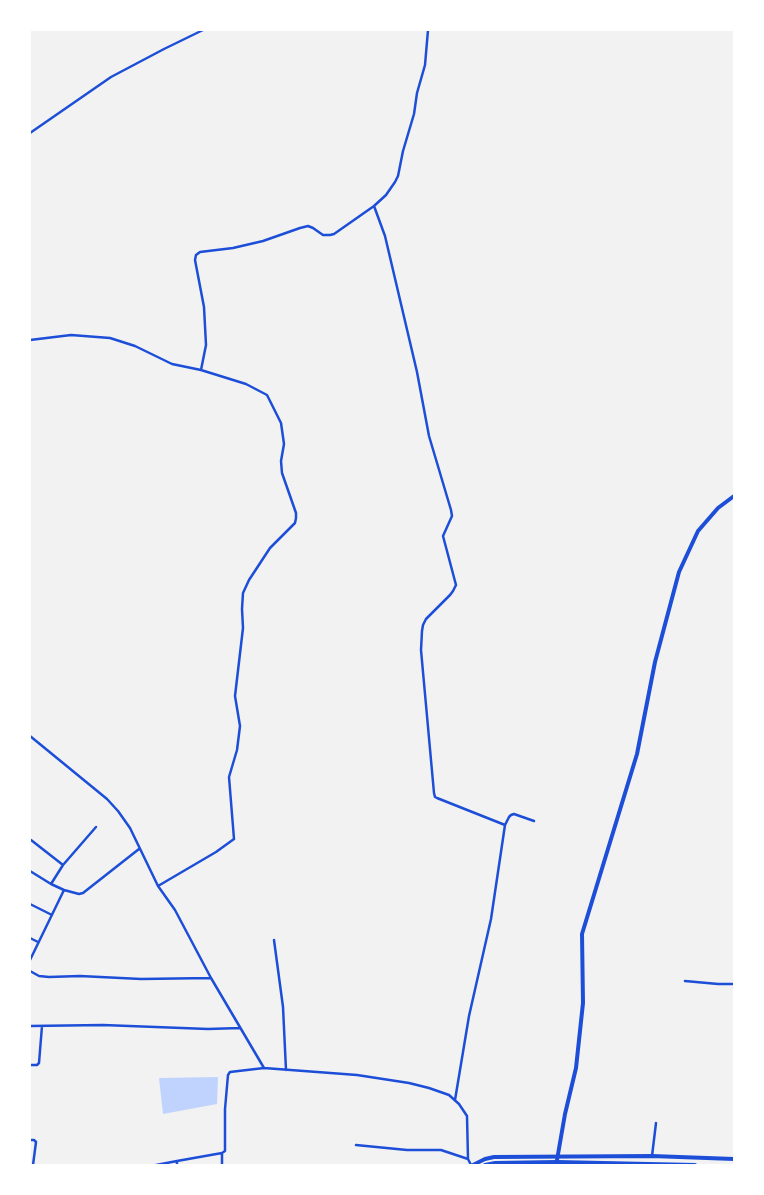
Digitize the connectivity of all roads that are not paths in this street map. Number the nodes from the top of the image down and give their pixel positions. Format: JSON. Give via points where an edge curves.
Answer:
{"nodes":[{"id":1,"x":203,"y":30,"type":"edge"},
{"id":2,"x":428,"y":30,"type":"edge"},
{"id":3,"x":30,"y":133,"type":"edge"},
{"id":4,"x":374,"y":206,"type":"junction"},
{"id":5,"x":30,"y":340,"type":"edge"},
{"id":6,"x":201,"y":370,"type":"junction"},
{"id":7,"x":734,"y":496,"type":"edge"},
{"id":8,"x":30,"y":736,"type":"edge"},
{"id":9,"x":534,"y":821,"type":"dead end"},
{"id":10,"x":505,"y":825,"type":"junction"},
{"id":11,"x":96,"y":827,"type":"dead end"},
{"id":12,"x":31,"y":840,"type":"edge"},
{"id":13,"x":139,"y":849,"type":"junction"},
{"id":14,"x":63,"y":865,"type":"junction"},
{"id":15,"x":30,"y":871,"type":"edge"},
{"id":16,"x":51,"y":884,"type":"junction"},
{"id":17,"x":158,"y":886,"type":"junction"},
{"id":18,"x":64,"y":890,"type":"junction"},
{"id":19,"x":30,"y":904,"type":"edge"},
{"id":20,"x":52,"y":915,"type":"junction"},
{"id":21,"x":30,"y":938,"type":"edge"},
{"id":22,"x":274,"y":940,"type":"dead end"},
{"id":23,"x":38,"y":942,"type":"junction"},
{"id":24,"x":30,"y":960,"type":"edge"},
{"id":25,"x":30,"y":971,"type":"edge"},
{"id":26,"x":211,"y":978,"type":"junction"},
{"id":27,"x":685,"y":980,"type":"dead end"},
{"id":28,"x":734,"y":984,"type":"edge"},
{"id":29,"x":30,"y":1026,"type":"edge"},
{"id":30,"x":42,"y":1026,"type":"junction"},
{"id":31,"x":240,"y":1028,"type":"junction"},
{"id":32,"x":30,"y":1065,"type":"edge"},
{"id":33,"x":264,"y":1068,"type":"junction"},
{"id":34,"x":286,"y":1070,"type":"junction"},
{"id":35,"x":455,"y":1100,"type":"junction"},
{"id":36,"x":656,"y":1123,"type":"dead end"},
{"id":37,"x":30,"y":1140,"type":"edge"},
{"id":38,"x":356,"y":1145,"type":"dead end"},
{"id":39,"x":222,"y":1153,"type":"junction"},
{"id":40,"x":652,"y":1156,"type":"junction"},
{"id":41,"x":558,"y":1157,"type":"junction"},
{"id":42,"x":468,"y":1159,"type":"junction"},
{"id":43,"x":734,"y":1159,"type":"edge"},
{"id":44,"x":177,"y":1161,"type":"junction"},
{"id":45,"x":557,"y":1162,"type":"junction"},
{"id":46,"x":567,"y":1164,"type":"edge"},
{"id":47,"x":34,"y":1165,"type":"edge"},
{"id":48,"x":156,"y":1165,"type":"edge"},
{"id":49,"x":177,"y":1165,"type":"edge"},
{"id":50,"x":222,"y":1165,"type":"edge"},
{"id":51,"x":472,"y":1165,"type":"edge"},
{"id":52,"x":485,"y":1165,"type":"edge"},
{"id":53,"x":694,"y":1165,"type":"edge"}],
"edges":[{"from":1,"to":3,"type":"street","via":[[111,77]]},
{"from":2,"to":4,"type":"street","via":[[425,65],[398,176],[386,195]]},
{"from":4,"to":6,"type":"street","via":[[334,234],[322,235],[308,226],[263,241],[200,252],[196,255],[204,307],[206,345]]},
{"from":4,"to":10,"type":"street","via":[[385,236],[417,372],[429,436],[452,516],[443,536],[456,585],[450,595],[426,619],[422,631],[434,793],[437,798]]},
{"from":5,"to":6,"type":"street","via":[[71,335],[110,338],[135,346],[172,364]]},
{"from":6,"to":17,"type":"street","via":[[246,384],[267,395],[281,423],[284,444],[282,473],[296,518],[295,523],[270,548],[243,593],[243,628],[235,696],[240,726],[237,750],[229,777],[234,839]]},
{"from":7,"to":41,"type":"main road","via":[[718,508],[698,531],[679,572],[655,662],[637,754],[582,934],[582,1003],[576,1068]]},
{"from":8,"to":13,"type":"street","via":[[108,799],[130,828]]},
{"from":9,"to":10,"type":"street","via":[[514,814]]},
{"from":10,"to":35,"type":"street","via":[[491,919],[469,1016]]},
{"from":11,"to":14,"type":"street"},
{"from":12,"to":14,"type":"street"},
{"from":13,"to":17,"type":"street"},
{"from":13,"to":18,"type":"street","via":[[83,893]]},
{"from":14,"to":16,"type":"street"},
{"from":15,"to":16,"type":"street"},
{"from":16,"to":18,"type":"street"},
{"from":17,"to":26,"type":"street","via":[[175,910]]},
{"from":18,"to":20,"type":"street"},
{"from":19,"to":20,"type":"street"},
{"from":20,"to":23,"type":"street"},
{"from":21,"to":23,"type":"street"},
{"from":22,"to":34,"type":"street","via":[[283,1007]]},
{"from":23,"to":24,"type":"street"},
{"from":25,"to":26,"type":"street","via":[[49,978]]},
{"from":26,"to":31,"type":"street"},
{"from":27,"to":28,"type":"street"},
{"from":29,"to":30,"type":"street"},
{"from":30,"to":31,"type":"street"},
{"from":30,"to":32,"type":"street","via":[[39,1063]]},
{"from":31,"to":33,"type":"street"},
{"from":33,"to":34,"type":"street"},
{"from":33,"to":39,"type":"street","via":[[230,1072],[228,1075],[225,1109],[226,1148]]},
{"from":34,"to":35,"type":"street","via":[[357,1075],[409,1083],[449,1095]]},
{"from":35,"to":42,"type":"street","via":[[467,1116]]},
{"from":36,"to":40,"type":"street"},
{"from":37,"to":47,"type":"street","via":[[36,1142]]},
{"from":38,"to":42,"type":"street","via":[[441,1150]]},
{"from":39,"to":44,"type":"street"},
{"from":39,"to":50,"type":"street"},
{"from":40,"to":41,"type":"main road"},
{"from":40,"to":43,"type":"main road"},
{"from":41,"to":45,"type":"main road"},
{"from":41,"to":51,"type":"main road","via":[[494,1157],[485,1158]]},
{"from":42,"to":51,"type":"street"},
{"from":44,"to":48,"type":"street"},
{"from":44,"to":49,"type":"street"},
{"from":45,"to":46,"type":"main road"},
{"from":45,"to":52,"type":"main road"},
{"from":46,"to":53,"type":"main road"}]}
